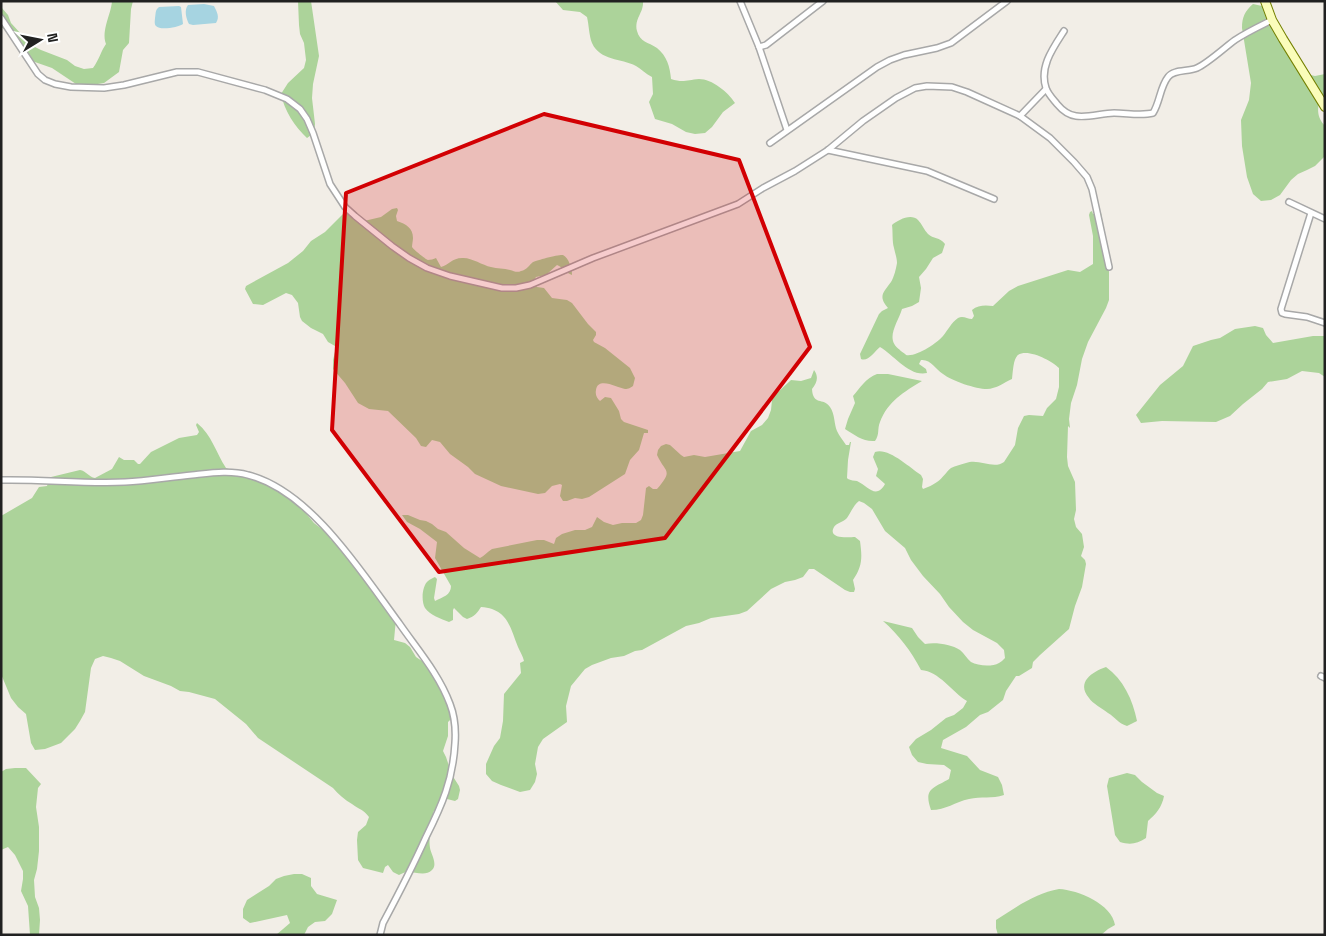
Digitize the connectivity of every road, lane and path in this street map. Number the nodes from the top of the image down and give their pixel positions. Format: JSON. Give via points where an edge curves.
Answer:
{"nodes":[{"id":1,"x":740,"y":1,"type":"edge"},
{"id":2,"x":823,"y":1,"type":"edge"},
{"id":3,"x":1008,"y":1,"type":"edge"},
{"id":4,"x":1265,"y":1,"type":"edge"},
{"id":5,"x":1,"y":18,"type":"edge"},
{"id":6,"x":1272,"y":20,"type":"junction"},
{"id":7,"x":1064,"y":32,"type":"dead end"},
{"id":8,"x":758,"y":47,"type":"junction"},
{"id":9,"x":1046,"y":89,"type":"junction"},
{"id":10,"x":1325,"y":107,"type":"edge"},
{"id":11,"x":1020,"y":116,"type":"junction"},
{"id":12,"x":787,"y":130,"type":"junction"},
{"id":13,"x":770,"y":142,"type":"dead end"},
{"id":14,"x":828,"y":150,"type":"junction"},
{"id":15,"x":994,"y":199,"type":"dead end"},
{"id":16,"x":1289,"y":202,"type":"dead end"},
{"id":17,"x":1311,"y":213,"type":"junction"},
{"id":18,"x":1325,"y":218,"type":"edge"},
{"id":19,"x":1109,"y":267,"type":"dead end"},
{"id":20,"x":1325,"y":323,"type":"edge"},
{"id":21,"x":1,"y":480,"type":"edge"},
{"id":22,"x":380,"y":935,"type":"edge"}],
"edges":[{"from":1,"to":8,"type":"street"},
{"from":2,"to":8,"type":"street","via":[[766,45]]},
{"from":3,"to":12,"type":"street","via":[[951,43],[904,55],[877,67]]},
{"from":4,"to":6,"type":"main road"},
{"from":5,"to":14,"type":"street","via":[[38,74],[55,84],[113,87],[186,71],[241,83],[287,98],[307,119],[330,184],[355,216],[392,246],[427,268],[502,288],[530,285],[738,204]]},
{"from":6,"to":9,"type":"street","via":[[1236,39],[1199,67],[1171,74],[1155,110],[1150,114],[1110,113],[1078,117],[1062,109]]},
{"from":6,"to":10,"type":"main road"},
{"from":7,"to":9,"type":"street","via":[[1045,64]]},
{"from":8,"to":12,"type":"street"},
{"from":9,"to":11,"type":"street"},
{"from":11,"to":14,"type":"street","via":[[952,87],[914,88],[882,107]]},
{"from":11,"to":19,"type":"street","via":[[1050,138],[1087,178],[1096,203]]},
{"from":12,"to":13,"type":"street"},
{"from":14,"to":15,"type":"street","via":[[927,171]]},
{"from":16,"to":17,"type":"street"},
{"from":17,"to":18,"type":"street"},
{"from":17,"to":20,"type":"street","via":[[1281,309],[1285,314]]},
{"from":21,"to":22,"type":"street","via":[[125,482],[205,473],[248,475],[296,500],[355,562],[424,657],[455,718],[453,770],[445,798],[383,922]]}]}
